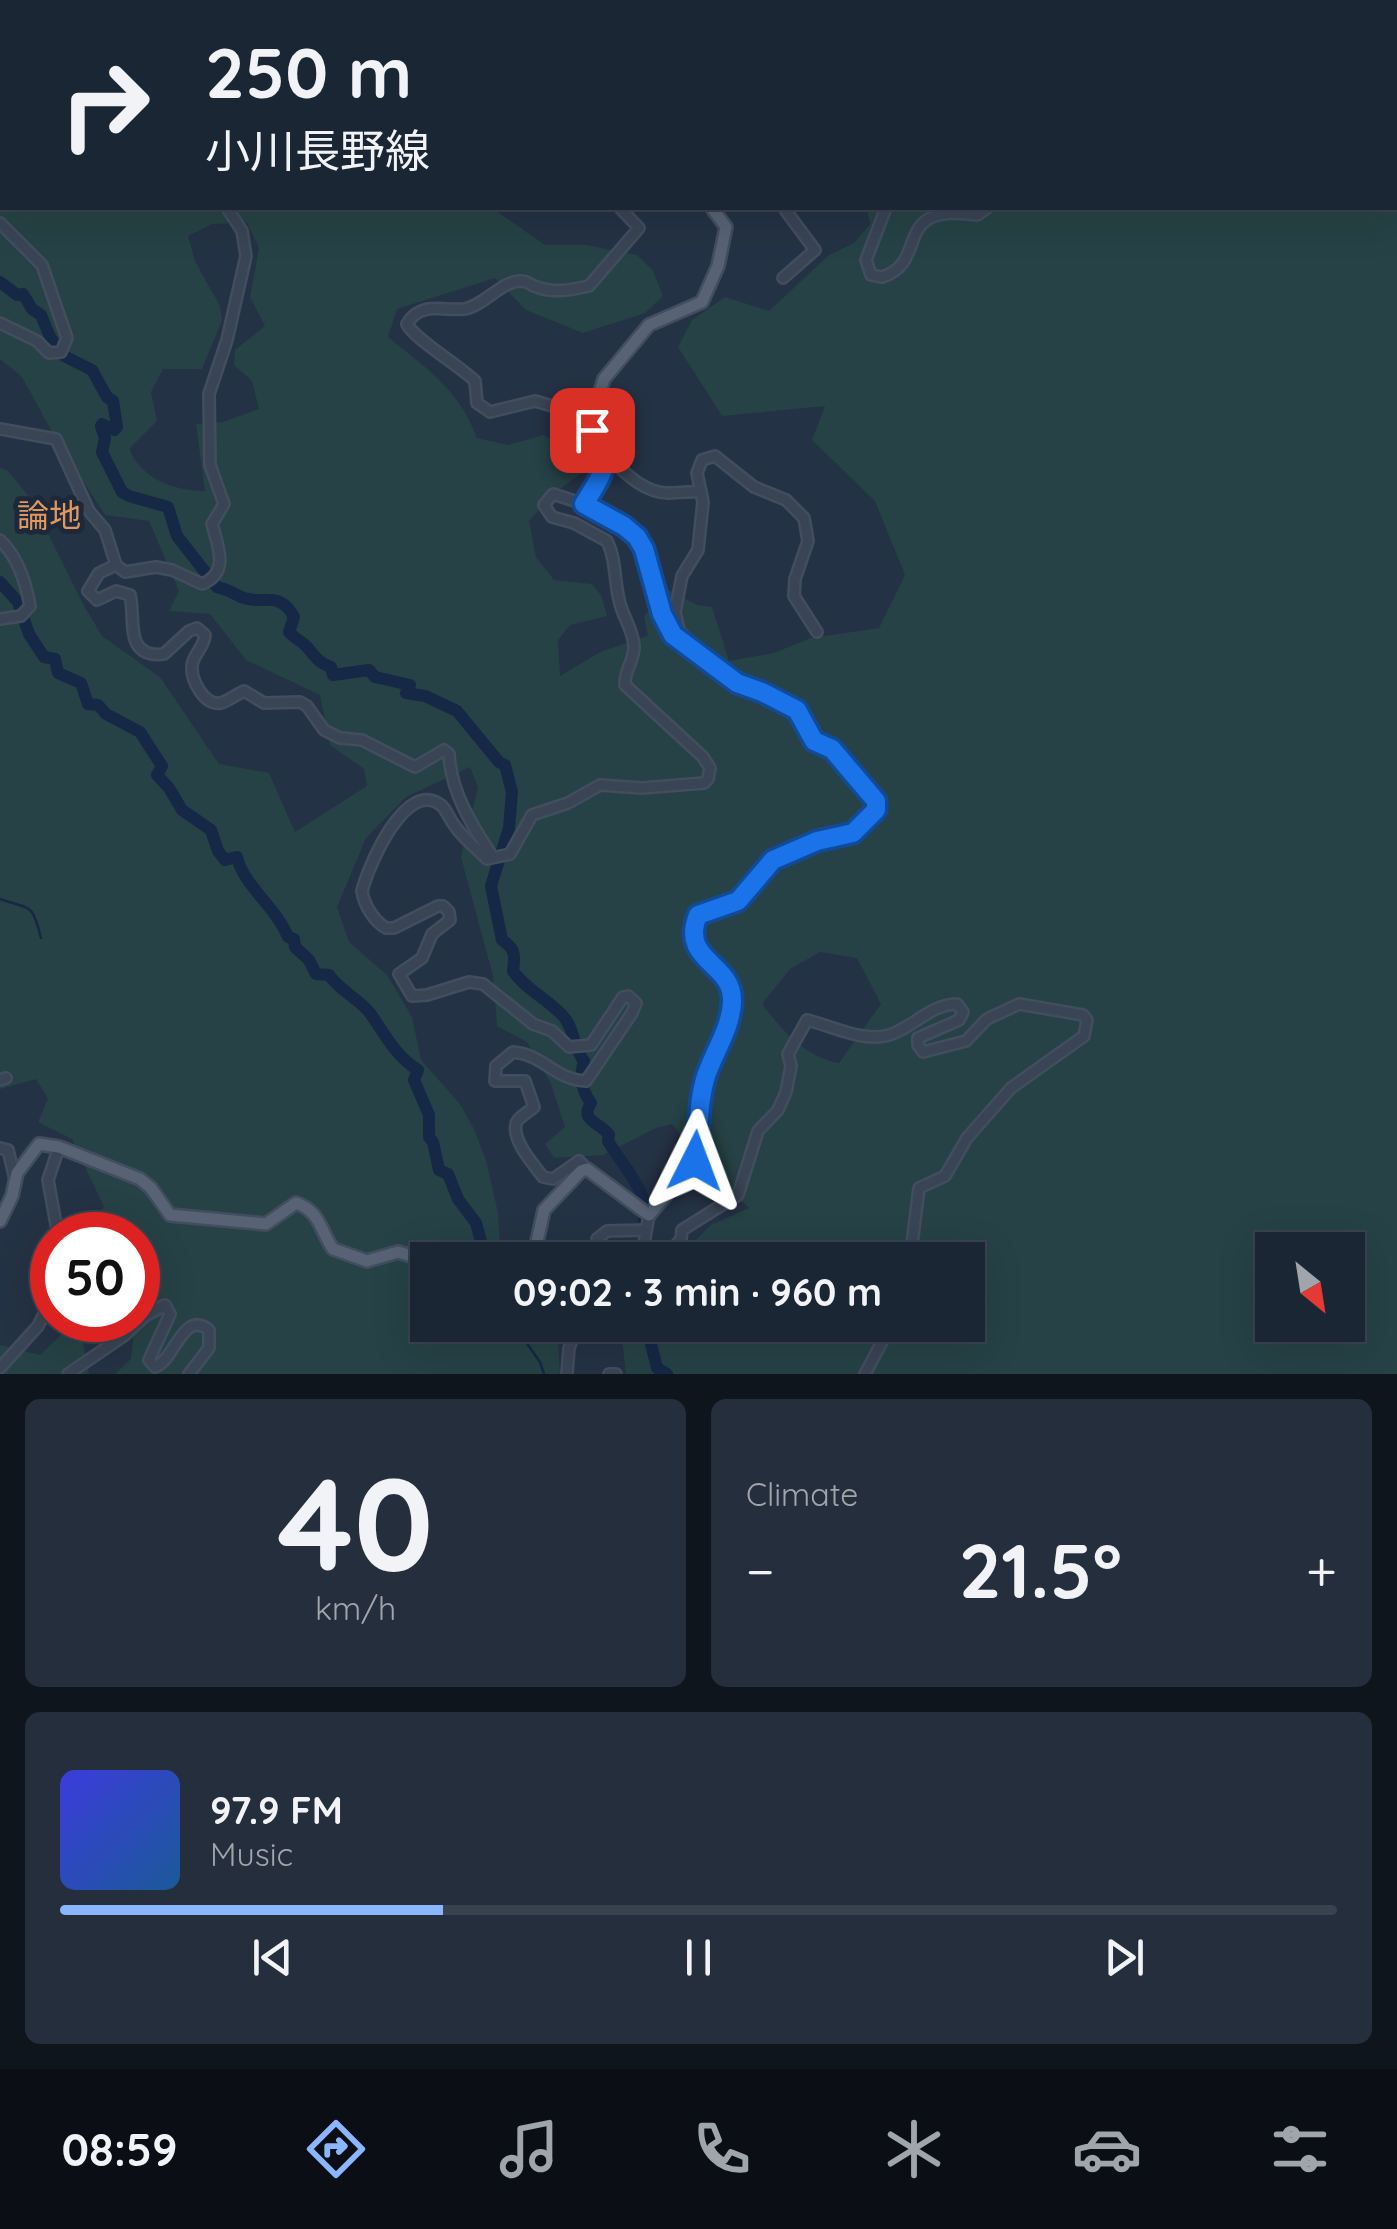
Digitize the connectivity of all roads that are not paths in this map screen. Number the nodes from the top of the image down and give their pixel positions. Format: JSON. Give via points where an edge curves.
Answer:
{"nodes":[{"id":1,"x":228,"y":210,"type":"edge"},
{"id":2,"x":622,"y":210,"type":"edge"},
{"id":3,"x":713,"y":210,"type":"edge"},
{"id":4,"x":786,"y":210,"type":"edge"},
{"id":5,"x":885,"y":210,"type":"edge"},
{"id":6,"x":985,"y":210,"type":"edge"},
{"id":7,"x":0,"y":224,"type":"edge"},
{"id":8,"x":783,"y":278,"type":"dead end"},
{"id":9,"x":0,"y":324,"type":"edge"},
{"id":10,"x":590,"y":424,"type":"junction"},
{"id":11,"x":0,"y":429,"type":"edge"},
{"id":12,"x":604,"y":461,"type":"junction"},
{"id":13,"x":701,"y":492,"type":"junction"},
{"id":14,"x":584,"y":504,"type":"junction"},
{"id":15,"x":0,"y":540,"type":"edge"},
{"id":16,"x":116,"y":564,"type":"junction"},
{"id":17,"x":0,"y":618,"type":"edge"},
{"id":18,"x":818,"y":632,"type":"dead end"},
{"id":19,"x":695,"y":651,"type":"junction"},
{"id":20,"x":492,"y":856,"type":"junction"},
{"id":21,"x":58,"y":1147,"type":"junction"},
{"id":22,"x":0,"y":1148,"type":"edge"},
{"id":23,"x":587,"y":1168,"type":"junction"},
{"id":24,"x":16,"y":1181,"type":"junction"},
{"id":25,"x":52,"y":1212,"type":"edge"},
{"id":26,"x":649,"y":1216,"type":"junction"},
{"id":27,"x":0,"y":1221,"type":"edge"},
{"id":28,"x":645,"y":1230,"type":"junction"},
{"id":29,"x":597,"y":1239,"type":"dead end"},
{"id":30,"x":536,"y":1242,"type":"edge"},
{"id":31,"x":644,"y":1242,"type":"edge"},
{"id":32,"x":677,"y":1242,"type":"edge"},
{"id":33,"x":912,"y":1242,"type":"edge"},
{"id":34,"x":410,"y":1255,"type":"edge"},
{"id":35,"x":30,"y":1335,"type":"edge"},
{"id":36,"x":571,"y":1342,"type":"edge"},
{"id":37,"x":882,"y":1342,"type":"edge"},
{"id":38,"x":0,"y":1368,"type":"edge"},
{"id":39,"x":68,"y":1374,"type":"edge"},
{"id":40,"x":190,"y":1374,"type":"edge"},
{"id":41,"x":567,"y":1374,"type":"edge"},
{"id":42,"x":866,"y":1374,"type":"edge"}],
"edges":[{"from":1,"to":16,"type":"street","via":[[242,230],[246,256],[209,394],[210,466],[224,504],[212,524],[219,568],[202,584],[172,570],[125,572]]},
{"from":2,"to":10,"type":"street","via":[[638,228],[589,286],[554,291],[514,282],[467,308],[422,310],[407,324],[474,381],[486,411],[573,402]]},
{"from":3,"to":10,"type":"main road","via":[[726,227],[709,291],[702,302],[650,324],[604,379]]},
{"from":4,"to":8,"type":"street","via":[[815,250]]},
{"from":5,"to":6,"type":"street","via":[[866,260],[870,276],[882,278],[897,268],[934,213]]},
{"from":7,"to":9,"type":"street","via":[[42,265],[66,344],[48,353]]},
{"from":10,"to":12,"type":"main road"},
{"from":11,"to":16,"type":"street","via":[[56,439],[89,512],[106,530]]},
{"from":12,"to":13,"type":"street","via":[[652,489]]},
{"from":12,"to":14,"type":"main road"},
{"from":13,"to":18,"type":"street","via":[[699,466],[716,456],[798,510],[808,541],[794,596]]},
{"from":13,"to":19,"type":"street","via":[[698,550],[678,586],[675,612]]},
{"from":14,"to":19,"type":"main road","via":[[637,537],[669,628]]},
{"from":14,"to":20,"type":"street","via":[[553,494],[544,505],[552,517],[607,541],[634,640],[626,684],[704,757],[710,774],[704,783],[600,785],[532,815],[510,854]]},
{"from":15,"to":17,"type":"street","via":[[18,566],[30,606],[21,616]]},
{"from":16,"to":20,"type":"street","via":[[88,592],[102,600],[127,592],[132,633],[157,655],[189,631],[205,635],[192,666],[206,698],[220,703],[244,691],[264,703],[300,702],[324,730],[416,767],[444,750],[467,816]]},
{"from":19,"to":26,"type":"main road","via":[[737,683],[797,710],[814,741],[832,749],[861,781],[876,810],[853,833],[773,860],[738,901],[698,915],[692,939],[726,979],[733,999],[701,1096],[695,1161]]},
{"from":20,"to":23,"type":"street","via":[[483,858],[442,806],[413,804],[396,818],[364,884],[363,900],[386,928],[438,906],[449,912],[422,958],[398,974],[412,996],[483,984],[568,1048],[592,1044],[623,997],[636,1002],[586,1081],[562,1078],[524,1052],[496,1066],[495,1082],[525,1080],[534,1107],[516,1127],[543,1178],[553,1179],[579,1161]]},
{"from":21,"to":24,"type":"main road","via":[[39,1144]]},
{"from":21,"to":25,"type":"street","via":[[46,1186]]},
{"from":21,"to":34,"type":"main road","via":[[140,1179],[170,1215],[266,1224],[296,1203],[317,1216],[333,1249],[367,1261]]},
{"from":22,"to":24,"type":"street","via":[[8,1150]]},
{"from":23,"to":26,"type":"main road"},
{"from":23,"to":30,"type":"main road","via":[[544,1210]]},
{"from":24,"to":27,"type":"main road"},
{"from":26,"to":28,"type":"street"},
{"from":28,"to":29,"type":"street","via":[[607,1230]]},
{"from":28,"to":31,"type":"street"},
{"from":32,"to":33,"type":"street","via":[[682,1230],[738,1195],[758,1131],[786,1092],[788,1054],[807,1020],[887,1036],[957,1004],[959,1020],[918,1038],[923,1052],[966,1041],[987,1019],[1019,1004],[1083,1015],[1084,1036],[1011,1088],[967,1138],[945,1176],[919,1188]]},
{"from":35,"to":38,"type":"street"},
{"from":36,"to":41,"type":"street"},
{"from":37,"to":42,"type":"street"},
{"from":39,"to":40,"type":"street","via":[[165,1305],[170,1314],[149,1360],[155,1367],[163,1364],[184,1331],[202,1325],[209,1330],[209,1348]]}]}
